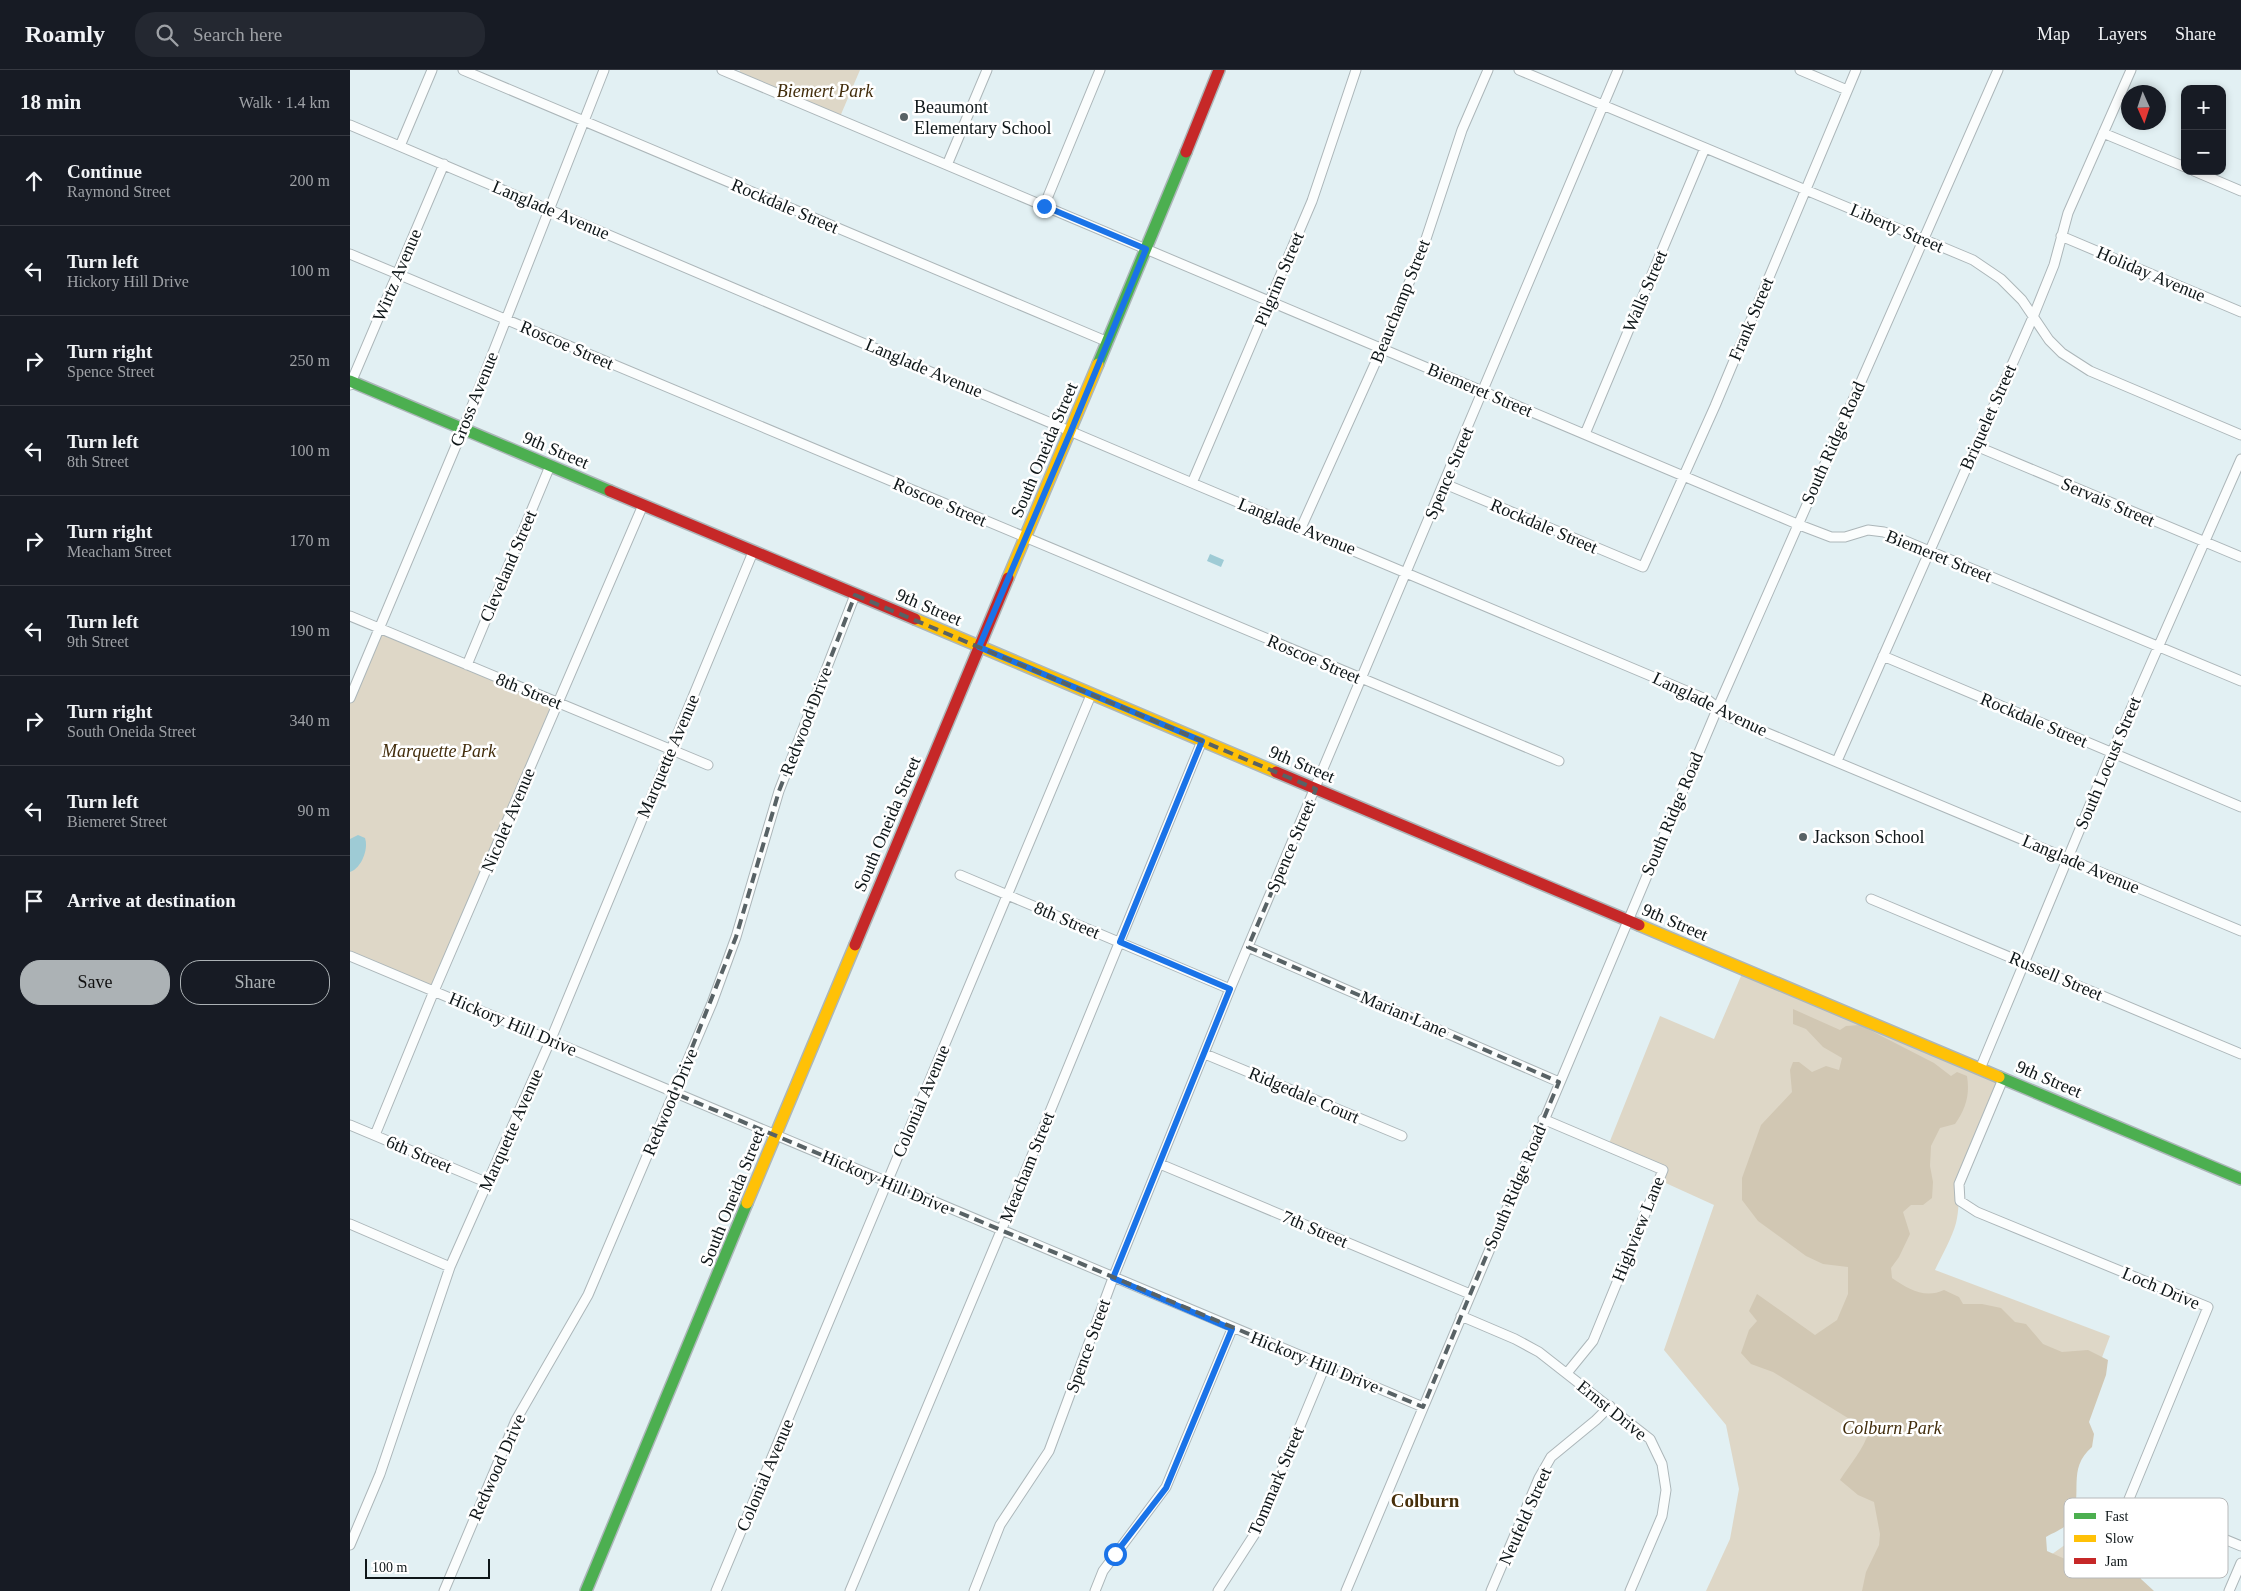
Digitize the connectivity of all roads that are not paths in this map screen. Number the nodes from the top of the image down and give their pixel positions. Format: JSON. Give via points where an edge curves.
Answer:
{"nodes":[{"id":1,"x":432,"y":70,"type":"edge"},
{"id":2,"x":463,"y":70,"type":"edge"},
{"id":3,"x":604,"y":70,"type":"edge"},
{"id":4,"x":722,"y":70,"type":"edge"},
{"id":5,"x":987,"y":70,"type":"edge"},
{"id":6,"x":1100,"y":70,"type":"edge"},
{"id":7,"x":1219,"y":70,"type":"edge"},
{"id":8,"x":1356,"y":70,"type":"edge"},
{"id":9,"x":1488,"y":70,"type":"edge"},
{"id":10,"x":1519,"y":70,"type":"edge"},
{"id":11,"x":1618,"y":70,"type":"edge"},
{"id":12,"x":1800,"y":70,"type":"edge"},
{"id":13,"x":1856,"y":70,"type":"edge"},
{"id":14,"x":1998,"y":70,"type":"edge"},
{"id":15,"x":2131,"y":70,"type":"edge"},
{"id":16,"x":739,"y":73,"type":"edge"},
{"id":17,"x":1847,"y":90,"type":"junction"},
{"id":18,"x":1604,"y":105,"type":"junction"},
{"id":19,"x":584,"y":121,"type":"junction"},
{"id":20,"x":350,"y":125,"type":"edge"},
{"id":21,"x":2103,"y":133,"type":"junction"},
{"id":22,"x":400,"y":146,"type":"junction"},
{"id":23,"x":1705,"y":148,"type":"junction"},
{"id":24,"x":444,"y":164,"type":"junction"},
{"id":25,"x":947,"y":165,"type":"junction"},
{"id":26,"x":2181,"y":166,"type":"edge"},
{"id":27,"x":2203,"y":175,"type":"edge"},
{"id":28,"x":1805,"y":190,"type":"junction"},
{"id":29,"x":2241,"y":191,"type":"edge"},
{"id":30,"x":1044,"y":206,"type":"junction"},
{"id":31,"x":550,"y":209,"type":"junction"},
{"id":32,"x":2061,"y":236,"type":"junction"},
{"id":33,"x":1923,"y":238,"type":"junction"},
{"id":34,"x":1146,"y":249,"type":"junction"},
{"id":35,"x":350,"y":254,"type":"edge"},
{"id":36,"x":398,"y":274,"type":"junction"},
{"id":37,"x":1270,"y":301,"type":"junction"},
{"id":38,"x":2241,"y":312,"type":"edge"},
{"id":39,"x":2033,"y":317,"type":"junction"},
{"id":40,"x":506,"y":319,"type":"junction"},
{"id":41,"x":1108,"y":342,"type":"junction"},
{"id":42,"x":1382,"y":348,"type":"junction"},
{"id":43,"x":350,"y":383,"type":"edge"},
{"id":44,"x":1484,"y":391,"type":"junction"},
{"id":45,"x":462,"y":429,"type":"junction"},
{"id":46,"x":1071,"y":431,"type":"junction"},
{"id":47,"x":1585,"y":434,"type":"junction"},
{"id":48,"x":2241,"y":435,"type":"edge"},
{"id":49,"x":1976,"y":446,"type":"junction"},
{"id":50,"x":2241,"y":458,"type":"edge"},
{"id":51,"x":550,"y":466,"type":"junction"},
{"id":52,"x":1684,"y":476,"type":"junction"},
{"id":53,"x":1192,"y":484,"type":"junction"},
{"id":54,"x":1445,"y":484,"type":"junction"},
{"id":55,"x":643,"y":505,"type":"junction"},
{"id":56,"x":1797,"y":524,"type":"junction"},
{"id":57,"x":1301,"y":528,"type":"junction"},
{"id":58,"x":1025,"y":538,"type":"junction"},
{"id":59,"x":2204,"y":542,"type":"junction"},
{"id":60,"x":1930,"y":550,"type":"junction"},
{"id":61,"x":753,"y":552,"type":"junction"},
{"id":62,"x":2241,"y":558,"type":"edge"},
{"id":63,"x":1643,"y":568,"type":"joint"},
{"id":64,"x":1407,"y":573,"type":"junction"},
{"id":65,"x":855,"y":595,"type":"junction"},
{"id":66,"x":350,"y":616,"type":"edge"},
{"id":67,"x":379,"y":628,"type":"junction"},
{"id":68,"x":2158,"y":646,"type":"junction"},
{"id":69,"x":979,"y":647,"type":"junction"},
{"id":70,"x":1883,"y":656,"type":"junction"},
{"id":71,"x":466,"y":665,"type":"junction"},
{"id":72,"x":1362,"y":680,"type":"junction"},
{"id":73,"x":2241,"y":681,"type":"edge"},
{"id":74,"x":1091,"y":695,"type":"junction"},
{"id":75,"x":350,"y":698,"type":"edge"},
{"id":76,"x":558,"y":703,"type":"junction"},
{"id":77,"x":1718,"y":707,"type":"junction"},
{"id":78,"x":1202,"y":741,"type":"junction"},
{"id":79,"x":671,"y":749,"type":"junction"},
{"id":80,"x":2112,"y":752,"type":"junction"},
{"id":81,"x":1559,"y":761,"type":"dead end"},
{"id":82,"x":1837,"y":761,"type":"junction"},
{"id":83,"x":708,"y":765,"type":"dead end"},
{"id":84,"x":1316,"y":789,"type":"junction"},
{"id":85,"x":2241,"y":807,"type":"edge"},
{"id":86,"x":2068,"y":858,"type":"junction"},
{"id":87,"x":960,"y":875,"type":"dead end"},
{"id":88,"x":1008,"y":895,"type":"junction"},
{"id":89,"x":1871,"y":899,"type":"dead end"},
{"id":90,"x":1627,"y":920,"type":"junction"},
{"id":91,"x":2241,"y":931,"type":"edge"},
{"id":92,"x":1120,"y":942,"type":"junction"},
{"id":93,"x":1248,"y":947,"type":"junction"},
{"id":94,"x":350,"y":956,"type":"edge"},
{"id":95,"x":2024,"y":963,"type":"junction"},
{"id":96,"x":1230,"y":989,"type":"junction"},
{"id":97,"x":434,"y":991,"type":"junction"},
{"id":98,"x":551,"y":1039,"type":"junction"},
{"id":99,"x":1205,"y":1054,"type":"junction"},
{"id":100,"x":2241,"y":1054,"type":"edge"},
{"id":101,"x":1980,"y":1069,"type":"junction"},
{"id":102,"x":2003,"y":1079,"type":"junction"},
{"id":103,"x":1559,"y":1082,"type":"junction"},
{"id":104,"x":674,"y":1093,"type":"junction"},
{"id":105,"x":1543,"y":1120,"type":"junction"},
{"id":106,"x":350,"y":1125,"type":"edge"},
{"id":107,"x":375,"y":1135,"type":"junction"},
{"id":108,"x":776,"y":1135,"type":"junction"},
{"id":109,"x":1402,"y":1136,"type":"dead end"},
{"id":110,"x":1160,"y":1164,"type":"junction"},
{"id":111,"x":2241,"y":1179,"type":"edge"},
{"id":112,"x":888,"y":1182,"type":"junction"},
{"id":113,"x":488,"y":1183,"type":"junction"},
{"id":114,"x":350,"y":1224,"type":"edge"},
{"id":115,"x":1001,"y":1231,"type":"junction"},
{"id":116,"x":450,"y":1267,"type":"junction"},
{"id":117,"x":1113,"y":1278,"type":"junction"},
{"id":118,"x":1470,"y":1294,"type":"junction"},
{"id":119,"x":1461,"y":1316,"type":"junction"},
{"id":120,"x":1232,"y":1329,"type":"junction"},
{"id":121,"x":1325,"y":1366,"type":"junction"},
{"id":122,"x":1567,"y":1373,"type":"junction"},
{"id":123,"x":1610,"y":1406,"type":"junction"},
{"id":124,"x":1422,"y":1407,"type":"junction"},
{"id":125,"x":2129,"y":1498,"type":"edge"},
{"id":126,"x":2228,"y":1541,"type":"edge"},
{"id":127,"x":350,"y":1545,"type":"edge"},
{"id":128,"x":2241,"y":1546,"type":"edge"},
{"id":129,"x":2241,"y":1563,"type":"edge"},
{"id":130,"x":444,"y":1591,"type":"edge"},
{"id":131,"x":586,"y":1591,"type":"edge"},
{"id":132,"x":716,"y":1591,"type":"edge"},
{"id":133,"x":850,"y":1591,"type":"edge"},
{"id":134,"x":974,"y":1591,"type":"edge"},
{"id":135,"x":1094,"y":1591,"type":"edge"},
{"id":136,"x":1218,"y":1591,"type":"edge"},
{"id":137,"x":1346,"y":1591,"type":"edge"},
{"id":138,"x":1491,"y":1591,"type":"edge"},
{"id":139,"x":1630,"y":1591,"type":"edge"},
{"id":140,"x":2229,"y":1591,"type":"edge"}],
"edges":[{"from":1,"to":22,"type":"street"},
{"from":2,"to":19,"type":"street","name":"Rockdale Street"},
{"from":3,"to":19,"type":"street","name":"Gross Avenue"},
{"from":4,"to":16,"type":"street","name":"Biemeret Street"},
{"from":5,"to":25,"type":"street"},
{"from":6,"to":30,"type":"street"},
{"from":7,"to":34,"type":"street","name":"South Oneida Street"},
{"from":8,"to":37,"type":"street","name":"Pilgrim Street","via":[[1312,202]]},
{"from":9,"to":42,"type":"street","name":"Beauchamp Street","via":[[1462,130],[1421,254]]},
{"from":10,"to":18,"type":"street","name":"Liberty Street"},
{"from":11,"to":18,"type":"street","name":"Spence Street"},
{"from":12,"to":17,"type":"street"},
{"from":13,"to":17,"type":"street","name":"Frank Street"},
{"from":14,"to":33,"type":"street","name":"South Ridge Road"},
{"from":15,"to":21,"type":"street","name":"Briquelet Street"},
{"from":16,"to":25,"type":"street","name":"Biemeret Street"},
{"from":17,"to":28,"type":"street","name":"Frank Street"},
{"from":18,"to":23,"type":"street","name":"Liberty Street"},
{"from":18,"to":44,"type":"street","name":"Spence Street"},
{"from":19,"to":31,"type":"street","name":"Gross Avenue"},
{"from":19,"to":41,"type":"street","name":"Rockdale Street"},
{"from":20,"to":22,"type":"street","name":"Langlade Avenue"},
{"from":21,"to":26,"type":"street"},
{"from":21,"to":32,"type":"street","name":"Briquelet Street"},
{"from":22,"to":24,"type":"street","name":"Langlade Avenue"},
{"from":23,"to":28,"type":"street","name":"Liberty Street"},
{"from":23,"to":47,"type":"street","name":"Walls Street"},
{"from":24,"to":31,"type":"street","name":"Langlade Avenue"},
{"from":24,"to":36,"type":"street","name":"Wirtz Avenue"},
{"from":25,"to":30,"type":"street","name":"Biemeret Street"},
{"from":27,"to":29,"type":"street"},
{"from":28,"to":33,"type":"street","name":"Liberty Street"},
{"from":28,"to":52,"type":"street","name":"Frank Street"},
{"from":30,"to":34,"type":"street","name":"Biemeret Street"},
{"from":31,"to":40,"type":"street","name":"Gross Avenue"},
{"from":31,"to":46,"type":"street","name":"Langlade Avenue"},
{"from":32,"to":38,"type":"street","name":"Holiday Avenue"},
{"from":32,"to":39,"type":"street","name":"Briquelet Street","via":[[2054,265]]},
{"from":33,"to":39,"type":"street","name":"Liberty Street","via":[[1972,260],[2001,279],[2022,300]]},
{"from":33,"to":56,"type":"street","name":"South Ridge Road"},
{"from":34,"to":37,"type":"street","name":"Biemeret Street"},
{"from":34,"to":41,"type":"street","name":"South Oneida Street"},
{"from":35,"to":36,"type":"street","name":"Roscoe Street"},
{"from":36,"to":40,"type":"street","name":"Roscoe Street"},
{"from":36,"to":43,"type":"street","name":"Wirtz Avenue"},
{"from":37,"to":42,"type":"street","name":"Biemeret Street"},
{"from":37,"to":53,"type":"street","name":"Pilgrim Street"},
{"from":39,"to":48,"type":"street","name":"Liberty Street","via":[[2062,353],[2090,371]]},
{"from":39,"to":49,"type":"street","name":"Briquelet Street"},
{"from":40,"to":45,"type":"street","name":"Gross Avenue"},
{"from":40,"to":58,"type":"street","name":"Roscoe Street"},
{"from":41,"to":46,"type":"street","name":"South Oneida Street"},
{"from":42,"to":44,"type":"street","name":"Biemeret Street"},
{"from":42,"to":57,"type":"street","name":"Beauchamp Street"},
{"from":43,"to":45,"type":"street","name":"9th Street"},
{"from":44,"to":47,"type":"street","name":"Biemeret Street"},
{"from":44,"to":54,"type":"street","name":"Spence Street"},
{"from":45,"to":51,"type":"street","name":"9th Street"},
{"from":45,"to":67,"type":"street","name":"Gross Avenue"},
{"from":46,"to":53,"type":"street","name":"Langlade Avenue"},
{"from":46,"to":58,"type":"street","name":"South Oneida Street"},
{"from":47,"to":52,"type":"street","name":"Biemeret Street"},
{"from":49,"to":59,"type":"street","name":"Servais Street"},
{"from":49,"to":60,"type":"street","name":"Briquelet Street"},
{"from":50,"to":59,"type":"street","name":"South Locust Street"},
{"from":51,"to":55,"type":"street","name":"9th Street"},
{"from":51,"to":71,"type":"street","name":"Cleveland Street"},
{"from":52,"to":56,"type":"street","name":"Biemeret Street"},
{"from":52,"to":63,"type":"street","name":"Frank Street"},
{"from":53,"to":57,"type":"street","name":"Langlade Avenue"},
{"from":54,"to":63,"type":"street","name":"Rockdale Street"},
{"from":54,"to":64,"type":"street","name":"Spence Street"},
{"from":55,"to":61,"type":"street","name":"9th Street"},
{"from":55,"to":76,"type":"street","name":"Nicolet Avenue"},
{"from":56,"to":60,"type":"street","name":"Biemeret Street","via":[[1831,537],[1868,530],[1884,532]]},
{"from":56,"to":77,"type":"street","name":"South Ridge Road"},
{"from":57,"to":64,"type":"street","name":"Langlade Avenue"},
{"from":58,"to":69,"type":"street","name":"South Oneida Street"},
{"from":58,"to":72,"type":"street","name":"Roscoe Street"},
{"from":59,"to":62,"type":"street","name":"Servais Street"},
{"from":59,"to":68,"type":"street","name":"South Locust Street"},
{"from":60,"to":68,"type":"street","name":"Biemeret Street"},
{"from":60,"to":70,"type":"street","name":"Briquelet Street"},
{"from":61,"to":65,"type":"street","name":"9th Street"},
{"from":61,"to":79,"type":"street","name":"Marquette Avenue"},
{"from":64,"to":72,"type":"street","name":"Spence Street"},
{"from":64,"to":77,"type":"street","name":"Langlade Avenue"},
{"from":65,"to":69,"type":"street","name":"9th Street"},
{"from":65,"to":104,"type":"street","name":"Redwood Drive","via":[[779,791],[736,937]]},
{"from":66,"to":67,"type":"street","name":"8th Street"},
{"from":67,"to":71,"type":"street","name":"8th Street"},
{"from":67,"to":75,"type":"street","name":"Gross Avenue"},
{"from":68,"to":73,"type":"street","name":"Biemeret Street"},
{"from":68,"to":80,"type":"street","name":"South Locust Street"},
{"from":69,"to":74,"type":"street","name":"9th Street"},
{"from":69,"to":108,"type":"street","name":"South Oneida Street"},
{"from":70,"to":80,"type":"street","name":"Rockdale Street"},
{"from":70,"to":82,"type":"street","name":"Briquelet Street"},
{"from":71,"to":76,"type":"street","name":"8th Street"},
{"from":72,"to":81,"type":"street","name":"Roscoe Street"},
{"from":72,"to":84,"type":"street","name":"Spence Street"},
{"from":74,"to":78,"type":"street","name":"9th Street"},
{"from":74,"to":88,"type":"street","name":"Colonial Avenue"},
{"from":76,"to":79,"type":"street","name":"8th Street"},
{"from":76,"to":97,"type":"street","name":"Nicolet Avenue"},
{"from":77,"to":82,"type":"street","name":"Langlade Avenue","via":[[1729,717]]},
{"from":77,"to":90,"type":"street","name":"South Ridge Road"},
{"from":78,"to":84,"type":"street","name":"9th Street"},
{"from":78,"to":92,"type":"street","name":"Meacham Street"},
{"from":79,"to":83,"type":"street","name":"8th Street"},
{"from":79,"to":98,"type":"street","name":"Marquette Avenue"},
{"from":80,"to":85,"type":"street","name":"Rockdale Street"},
{"from":80,"to":86,"type":"street","name":"South Locust Street"},
{"from":82,"to":86,"type":"street","name":"Langlade Avenue"},
{"from":84,"to":90,"type":"street","name":"9th Street"},
{"from":84,"to":93,"type":"street","name":"Spence Street"},
{"from":86,"to":91,"type":"street","name":"Langlade Avenue"},
{"from":86,"to":95,"type":"street","name":"South Locust Street"},
{"from":87,"to":88,"type":"street","name":"8th Street"},
{"from":88,"to":92,"type":"street","name":"8th Street"},
{"from":88,"to":112,"type":"street","name":"Colonial Avenue"},
{"from":89,"to":95,"type":"street","name":"Russell Street"},
{"from":90,"to":101,"type":"street","name":"9th Street"},
{"from":90,"to":103,"type":"street","name":"South Ridge Road"},
{"from":92,"to":96,"type":"street","name":"8th Street"},
{"from":92,"to":115,"type":"street","name":"Meacham Street"},
{"from":93,"to":96,"type":"street","name":"Spence Street"},
{"from":93,"to":103,"type":"street","name":"Marian Lane"},
{"from":94,"to":97,"type":"street","name":"Hickory Hill Drive"},
{"from":95,"to":100,"type":"street","name":"Russell Street"},
{"from":95,"to":101,"type":"street","name":"South Locust Street"},
{"from":96,"to":99,"type":"street","name":"Spence Street"},
{"from":97,"to":98,"type":"street","name":"Hickory Hill Drive"},
{"from":97,"to":107,"type":"street","name":"Nicolet Avenue"},
{"from":98,"to":104,"type":"street","name":"Hickory Hill Drive"},
{"from":98,"to":113,"type":"street","name":"Marquette Avenue"},
{"from":99,"to":109,"type":"street","name":"Ridgedale Court"},
{"from":99,"to":110,"type":"street","name":"Spence Street"},
{"from":101,"to":102,"type":"street","name":"9th Street"},
{"from":102,"to":111,"type":"street","name":"9th Street"},
{"from":102,"to":125,"type":"street","name":"Loch Drive","via":[[1959,1184],[1960,1201],[1977,1212],[2208,1307]]},
{"from":103,"to":105,"type":"street","name":"South Ridge Road"},
{"from":104,"to":108,"type":"street","name":"Hickory Hill Drive"},
{"from":104,"to":130,"type":"street","name":"Redwood Drive","via":[[588,1295],[516,1420]]},
{"from":105,"to":118,"type":"street","name":"South Ridge Road"},
{"from":105,"to":122,"type":"street","name":"Highview Lane","via":[[1663,1170],[1593,1341]]},
{"from":106,"to":107,"type":"street","name":"6th Street"},
{"from":107,"to":113,"type":"street","name":"6th Street"},
{"from":108,"to":112,"type":"street","name":"Hickory Hill Drive"},
{"from":108,"to":131,"type":"street","name":"South Oneida Street"},
{"from":110,"to":117,"type":"street","name":"Spence Street"},
{"from":110,"to":118,"type":"street","name":"7th Street"},
{"from":112,"to":115,"type":"street","name":"Hickory Hill Drive"},
{"from":112,"to":132,"type":"street","name":"Colonial Avenue"},
{"from":113,"to":116,"type":"street","name":"Marquette Avenue"},
{"from":114,"to":116,"type":"street"},
{"from":115,"to":117,"type":"street","name":"Hickory Hill Drive"},
{"from":115,"to":133,"type":"street","name":"Meacham Street"},
{"from":116,"to":127,"type":"street","name":"Marquette Avenue","via":[[380,1474]]},
{"from":117,"to":120,"type":"street","name":"Hickory Hill Drive"},
{"from":117,"to":134,"type":"street","name":"Spence Street","via":[[1049,1451],[1000,1525]]},
{"from":118,"to":119,"type":"street","name":"South Ridge Road"},
{"from":119,"to":122,"type":"street","name":"Ernst Drive","via":[[1516,1339]]},
{"from":119,"to":124,"type":"street","name":"South Ridge Road"},
{"from":120,"to":121,"type":"street","name":"Hickory Hill Drive"},
{"from":120,"to":135,"type":"street","via":[[1166,1488],[1103,1570]]},
{"from":121,"to":124,"type":"street","name":"Hickory Hill Drive"},
{"from":121,"to":136,"type":"street","name":"Tommark Street","via":[[1256,1532]]},
{"from":122,"to":123,"type":"street","name":"Ernst Drive"},
{"from":123,"to":138,"type":"street","name":"Neufeld Street","via":[[1551,1457]]},
{"from":123,"to":139,"type":"street","name":"Ernst Drive","via":[[1650,1439],[1662,1464],[1666,1490],[1662,1516]]},
{"from":124,"to":137,"type":"street","name":"South Ridge Road"},
{"from":126,"to":128,"type":"street","name":"Loch Drive"},
{"from":129,"to":140,"type":"street"}]}
